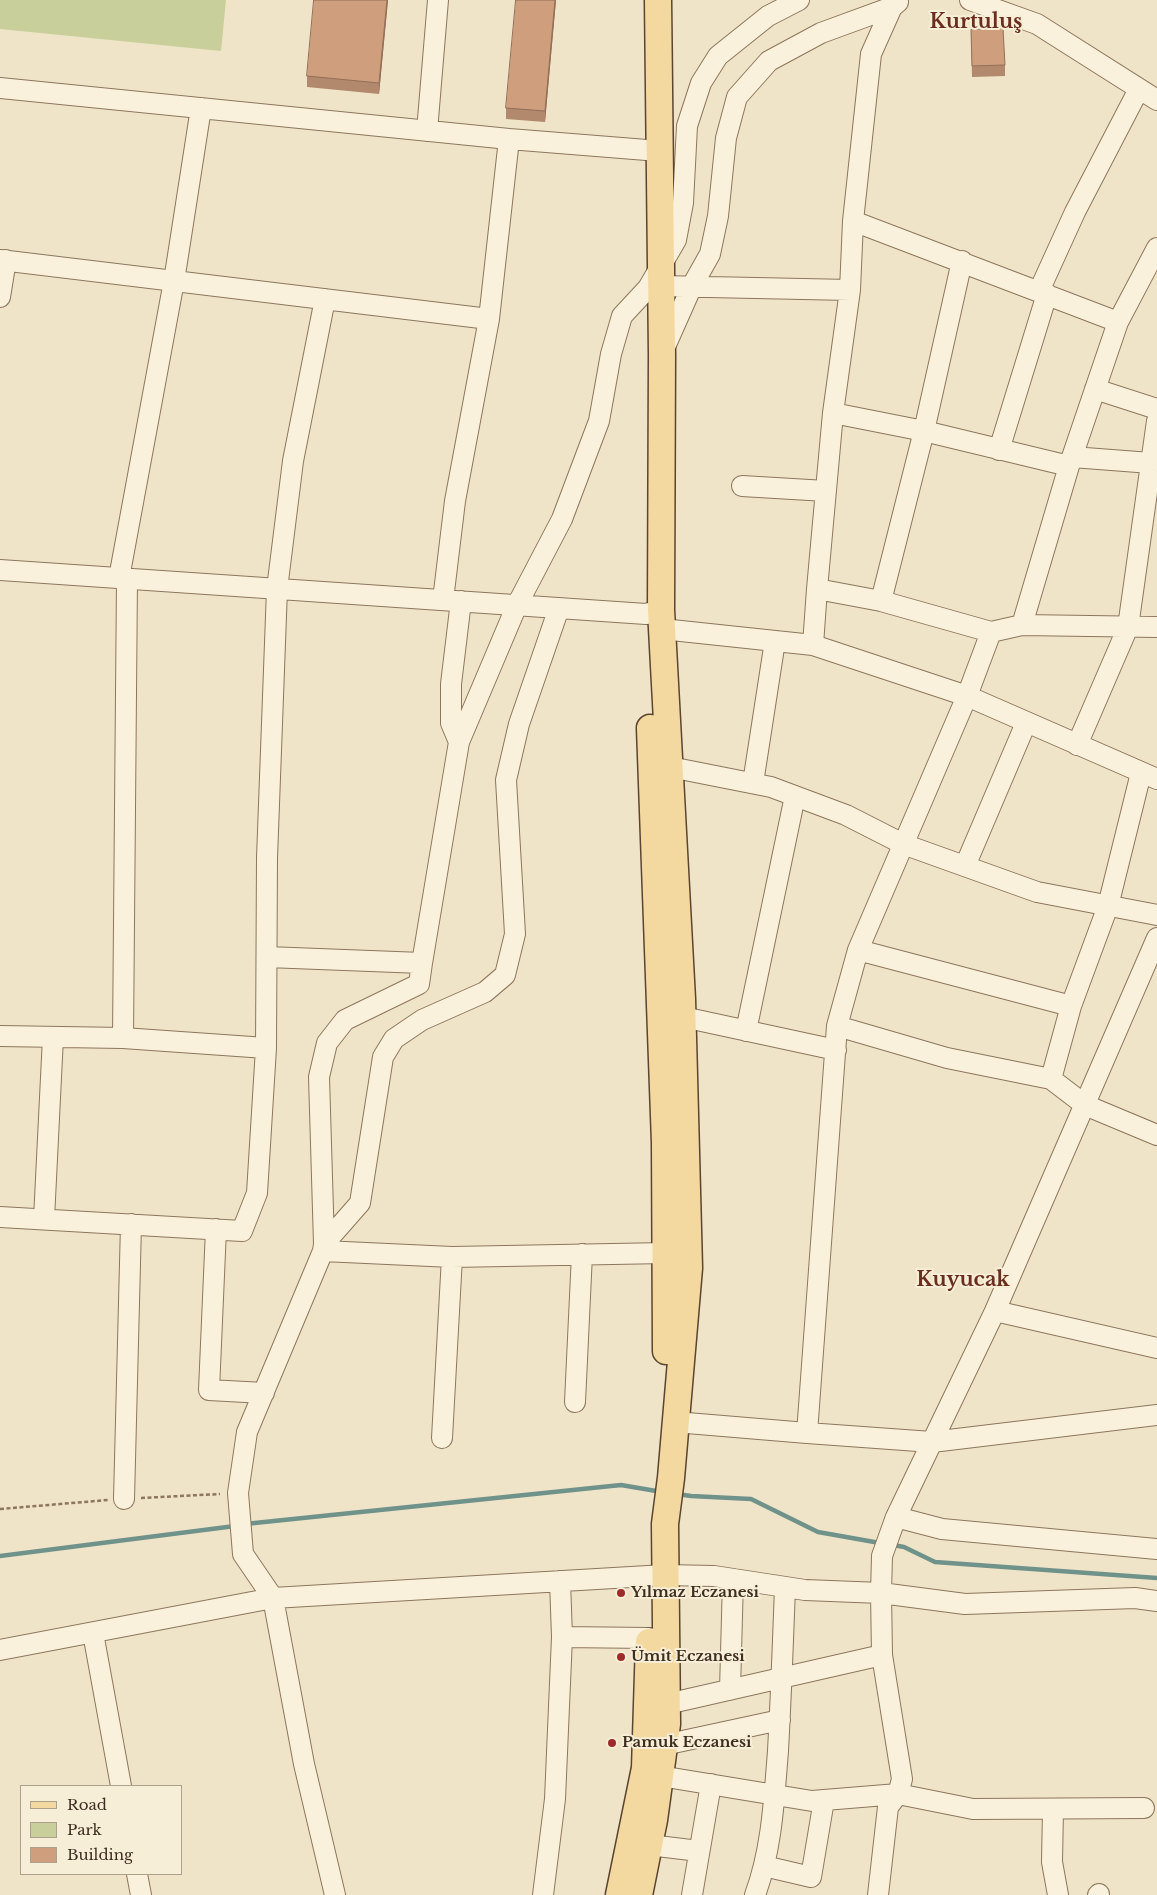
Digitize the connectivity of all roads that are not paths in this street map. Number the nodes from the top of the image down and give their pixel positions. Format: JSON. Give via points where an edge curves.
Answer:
{"nodes":[{"id":1,"x":438,"y":0,"type":"edge"},
{"id":2,"x":642,"y":0,"type":"edge"},
{"id":3,"x":658,"y":0,"type":"edge"},
{"id":4,"x":799,"y":0,"type":"edge"},
{"id":5,"x":970,"y":0,"type":"edge"},
{"id":6,"x":896,"y":4,"type":"edge"},
{"id":7,"x":0,"y":88,"type":"edge"},
{"id":8,"x":1139,"y":88,"type":"junction"},
{"id":9,"x":1157,"y":100,"type":"edge"},
{"id":10,"x":201,"y":108,"type":"junction"},
{"id":11,"x":427,"y":131,"type":"junction"},
{"id":12,"x":509,"y":139,"type":"junction"},
{"id":13,"x":652,"y":150,"type":"junction"},
{"id":14,"x":853,"y":221,"type":"junction"},
{"id":15,"x":1157,"y":248,"type":"edge"},
{"id":16,"x":3,"y":260,"type":"edge"},
{"id":17,"x":962,"y":261,"type":"junction"},
{"id":18,"x":656,"y":279,"type":"junction"},
{"id":19,"x":174,"y":281,"type":"junction"},
{"id":20,"x":692,"y":286,"type":"junction"},
{"id":21,"x":850,"y":290,"type":"junction"},
{"id":22,"x":1043,"y":292,"type":"junction"},
{"id":23,"x":0,"y":298,"type":"edge"},
{"id":24,"x":325,"y":299,"type":"junction"},
{"id":25,"x":489,"y":319,"type":"junction"},
{"id":26,"x":1118,"y":322,"type":"junction"},
{"id":27,"x":662,"y":355,"type":"junction"},
{"id":28,"x":1095,"y":389,"type":"junction"},
{"id":29,"x":1157,"y":409,"type":"edge"},
{"id":30,"x":833,"y":414,"type":"junction"},
{"id":31,"x":1157,"y":421,"type":"edge"},
{"id":32,"x":924,"y":432,"type":"junction"},
{"id":33,"x":999,"y":450,"type":"junction"},
{"id":34,"x":1071,"y":462,"type":"junction"},
{"id":35,"x":1151,"y":464,"type":"junction"},
{"id":36,"x":742,"y":486,"type":"dead end"},
{"id":37,"x":826,"y":491,"type":"junction"},
{"id":38,"x":0,"y":570,"type":"edge"},
{"id":39,"x":123,"y":579,"type":"junction"},
{"id":40,"x":277,"y":589,"type":"junction"},
{"id":41,"x":817,"y":589,"type":"junction"},
{"id":42,"x":452,"y":601,"type":"junction"},
{"id":43,"x":881,"y":601,"type":"junction"},
{"id":44,"x":517,"y":605,"type":"junction"},
{"id":45,"x":559,"y":608,"type":"junction"},
{"id":46,"x":656,"y":618,"type":"junction"},
{"id":47,"x":1022,"y":625,"type":"junction"},
{"id":48,"x":1128,"y":627,"type":"junction"},
{"id":49,"x":1157,"y":627,"type":"edge"},
{"id":50,"x":991,"y":632,"type":"junction"},
{"id":51,"x":774,"y":641,"type":"junction"},
{"id":52,"x":813,"y":645,"type":"junction"},
{"id":53,"x":967,"y":696,"type":"junction"},
{"id":54,"x":1026,"y":723,"type":"junction"},
{"id":55,"x":459,"y":742,"type":"junction"},
{"id":56,"x":1077,"y":745,"type":"junction"},
{"id":57,"x":670,"y":767,"type":"junction"},
{"id":58,"x":1149,"y":776,"type":"edge"},
{"id":59,"x":753,"y":783,"type":"junction"},
{"id":60,"x":795,"y":796,"type":"junction"},
{"id":61,"x":903,"y":844,"type":"junction"},
{"id":62,"x":965,"y":866,"type":"junction"},
{"id":63,"x":1108,"y":906,"type":"junction"},
{"id":64,"x":1157,"y":915,"type":"edge"},
{"id":65,"x":1157,"y":938,"type":"edge"},
{"id":66,"x":858,"y":950,"type":"junction"},
{"id":67,"x":266,"y":957,"type":"junction"},
{"id":68,"x":422,"y":963,"type":"junction"},
{"id":69,"x":1071,"y":1006,"type":"junction"},
{"id":70,"x":672,"y":1018,"type":"junction"},
{"id":71,"x":837,"y":1026,"type":"junction"},
{"id":72,"x":746,"y":1031,"type":"junction"},
{"id":73,"x":0,"y":1036,"type":"edge"},
{"id":74,"x":53,"y":1037,"type":"junction"},
{"id":75,"x":123,"y":1038,"type":"junction"},
{"id":76,"x":266,"y":1048,"type":"junction"},
{"id":77,"x":836,"y":1050,"type":"junction"},
{"id":78,"x":1051,"y":1080,"type":"junction"},
{"id":79,"x":1085,"y":1104,"type":"junction"},
{"id":80,"x":1157,"y":1134,"type":"edge"},
{"id":81,"x":0,"y":1216,"type":"edge"},
{"id":82,"x":44,"y":1219,"type":"junction"},
{"id":83,"x":130,"y":1224,"type":"junction"},
{"id":84,"x":216,"y":1229,"type":"junction"},
{"id":85,"x":323,"y":1248,"type":"junction"},
{"id":86,"x":666,"y":1253,"type":"junction"},
{"id":87,"x":582,"y":1254,"type":"junction"},
{"id":88,"x":452,"y":1257,"type":"junction"},
{"id":89,"x":996,"y":1311,"type":"junction"},
{"id":90,"x":1157,"y":1348,"type":"edge"},
{"id":91,"x":264,"y":1393,"type":"junction"},
{"id":92,"x":575,"y":1402,"type":"dead end"},
{"id":93,"x":1157,"y":1415,"type":"edge"},
{"id":94,"x":669,"y":1422,"type":"junction"},
{"id":95,"x":808,"y":1433,"type":"junction"},
{"id":96,"x":442,"y":1438,"type":"dead end"},
{"id":97,"x":932,"y":1442,"type":"junction"},
{"id":98,"x":124,"y":1499,"type":"dead end"},
{"id":99,"x":893,"y":1525,"type":"junction"},
{"id":100,"x":1157,"y":1549,"type":"edge"},
{"id":101,"x":658,"y":1575,"type":"junction"},
{"id":102,"x":733,"y":1579,"type":"junction"},
{"id":103,"x":560,"y":1581,"type":"junction"},
{"id":104,"x":785,"y":1586,"type":"junction"},
{"id":105,"x":880,"y":1594,"type":"junction"},
{"id":106,"x":273,"y":1598,"type":"junction"},
{"id":107,"x":1157,"y":1601,"type":"edge"},
{"id":108,"x":93,"y":1632,"type":"junction"},
{"id":109,"x":562,"y":1637,"type":"junction"},
{"id":110,"x":649,"y":1638,"type":"junction"},
{"id":111,"x":0,"y":1650,"type":"edge"},
{"id":112,"x":882,"y":1655,"type":"junction"},
{"id":113,"x":782,"y":1678,"type":"junction"},
{"id":114,"x":730,"y":1690,"type":"junction"},
{"id":115,"x":667,"y":1704,"type":"junction"},
{"id":116,"x":780,"y":1720,"type":"junction"},
{"id":117,"x":664,"y":1745,"type":"junction"},
{"id":118,"x":660,"y":1776,"type":"junction"},
{"id":119,"x":711,"y":1784,"type":"junction"},
{"id":120,"x":121,"y":1785,"type":"edge"},
{"id":121,"x":898,"y":1794,"type":"junction"},
{"id":122,"x":775,"y":1795,"type":"junction"},
{"id":123,"x":824,"y":1800,"type":"junction"},
{"id":124,"x":1144,"y":1808,"type":"dead end"},
{"id":125,"x":1053,"y":1809,"type":"junction"},
{"id":126,"x":649,"y":1845,"type":"junction"},
{"id":127,"x":698,"y":1851,"type":"junction"},
{"id":128,"x":764,"y":1866,"type":"junction"},
{"id":129,"x":137,"y":1875,"type":"edge"},
{"id":130,"x":141,"y":1895,"type":"edge"},
{"id":131,"x":335,"y":1895,"type":"edge"},
{"id":132,"x":543,"y":1895,"type":"edge"},
{"id":133,"x":619,"y":1895,"type":"edge"},
{"id":134,"x":639,"y":1895,"type":"edge"},
{"id":135,"x":692,"y":1895,"type":"edge"},
{"id":136,"x":755,"y":1895,"type":"edge"},
{"id":137,"x":878,"y":1895,"type":"edge"},
{"id":138,"x":1058,"y":1895,"type":"edge"}],
"edges":[{"from":1,"to":11,"type":"street"},
{"from":2,"to":13,"type":"main road"},
{"from":3,"to":13,"type":"main road"},
{"from":4,"to":18,"type":"street","via":[[768,16],[718,56],[701,83],[687,126],[683,203],[676,240]]},
{"from":5,"to":8,"type":"street","via":[[1037,24]]},
{"from":6,"to":14,"type":"street","via":[[871,54]]},
{"from":6,"to":20,"type":"street","via":[[821,33],[769,61],[737,97],[726,138],[718,216],[710,254]]},
{"from":7,"to":10,"type":"street"},
{"from":8,"to":9,"type":"street"},
{"from":8,"to":22,"type":"street","via":[[1075,212]]},
{"from":10,"to":11,"type":"street"},
{"from":10,"to":19,"type":"street"},
{"from":11,"to":12,"type":"street"},
{"from":12,"to":13,"type":"street"},
{"from":12,"to":25,"type":"street"},
{"from":13,"to":18,"type":"main road"},
{"from":14,"to":17,"type":"street"},
{"from":14,"to":21,"type":"street"},
{"from":15,"to":26,"type":"street"},
{"from":16,"to":19,"type":"street"},
{"from":16,"to":23,"type":"street"},
{"from":17,"to":22,"type":"street"},
{"from":17,"to":32,"type":"street"},
{"from":18,"to":20,"type":"street"},
{"from":18,"to":27,"type":"main road"},
{"from":18,"to":44,"type":"street","via":[[622,316],[600,421],[562,519]]},
{"from":18,"to":46,"type":"main road"},
{"from":19,"to":24,"type":"street"},
{"from":19,"to":39,"type":"street"},
{"from":20,"to":21,"type":"street"},
{"from":20,"to":27,"type":"street"},
{"from":21,"to":30,"type":"street"},
{"from":22,"to":26,"type":"street"},
{"from":22,"to":33,"type":"street"},
{"from":24,"to":25,"type":"street"},
{"from":24,"to":40,"type":"street","via":[[293,461]]},
{"from":25,"to":42,"type":"street","via":[[455,502]]},
{"from":26,"to":28,"type":"street"},
{"from":27,"to":46,"type":"main road"},
{"from":28,"to":29,"type":"street"},
{"from":28,"to":34,"type":"street"},
{"from":30,"to":32,"type":"street"},
{"from":30,"to":37,"type":"street"},
{"from":31,"to":35,"type":"street"},
{"from":32,"to":33,"type":"street"},
{"from":32,"to":43,"type":"street"},
{"from":33,"to":34,"type":"street"},
{"from":34,"to":35,"type":"street"},
{"from":34,"to":47,"type":"street"},
{"from":35,"to":48,"type":"street"},
{"from":36,"to":37,"type":"street"},
{"from":37,"to":41,"type":"street"},
{"from":38,"to":39,"type":"street"},
{"from":39,"to":40,"type":"street"},
{"from":39,"to":75,"type":"street"},
{"from":40,"to":42,"type":"street"},
{"from":40,"to":67,"type":"street"},
{"from":41,"to":43,"type":"street"},
{"from":41,"to":52,"type":"street"},
{"from":42,"to":44,"type":"street"},
{"from":42,"to":55,"type":"street","via":[[451,723]]},
{"from":43,"to":50,"type":"street"},
{"from":44,"to":45,"type":"street"},
{"from":44,"to":55,"type":"street"},
{"from":45,"to":46,"type":"street"},
{"from":45,"to":85,"type":"street","via":[[518,724],[506,780],[515,934],[505,975],[485,992],[422,1020],[394,1039],[383,1057],[360,1203]]},
{"from":46,"to":51,"type":"street"},
{"from":46,"to":57,"type":"main road"},
{"from":46,"to":70,"type":"main road"},
{"from":47,"to":48,"type":"street"},
{"from":47,"to":50,"type":"street"},
{"from":48,"to":49,"type":"street"},
{"from":48,"to":56,"type":"street"},
{"from":50,"to":53,"type":"street"},
{"from":51,"to":52,"type":"street"},
{"from":51,"to":59,"type":"street"},
{"from":52,"to":53,"type":"street"},
{"from":53,"to":54,"type":"street"},
{"from":53,"to":61,"type":"street"},
{"from":54,"to":56,"type":"street"},
{"from":54,"to":62,"type":"street"},
{"from":55,"to":68,"type":"street"},
{"from":56,"to":58,"type":"street"},
{"from":57,"to":59,"type":"street"},
{"from":57,"to":70,"type":"main road"},
{"from":58,"to":63,"type":"street"},
{"from":59,"to":60,"type":"street"},
{"from":60,"to":61,"type":"street","via":[[846,815]]},
{"from":60,"to":72,"type":"street"},
{"from":61,"to":62,"type":"street"},
{"from":61,"to":66,"type":"street"},
{"from":62,"to":63,"type":"street","via":[[1037,892]]},
{"from":63,"to":64,"type":"street"},
{"from":63,"to":69,"type":"street"},
{"from":65,"to":79,"type":"street"},
{"from":66,"to":69,"type":"street"},
{"from":66,"to":71,"type":"street"},
{"from":67,"to":68,"type":"street"},
{"from":67,"to":76,"type":"street"},
{"from":68,"to":85,"type":"street","via":[[419,984],[345,1020],[328,1043],[319,1077]]},
{"from":69,"to":78,"type":"street"},
{"from":70,"to":72,"type":"street"},
{"from":70,"to":86,"type":"main road","via":[[665,1143]]},
{"from":70,"to":94,"type":"main road","via":[[689,1268]]},
{"from":71,"to":77,"type":"street"},
{"from":71,"to":78,"type":"street","via":[[947,1058]]},
{"from":72,"to":77,"type":"street"},
{"from":73,"to":74,"type":"street"},
{"from":74,"to":75,"type":"street"},
{"from":74,"to":82,"type":"street"},
{"from":75,"to":76,"type":"street"},
{"from":76,"to":84,"type":"street","via":[[257,1193],[242,1231]]},
{"from":77,"to":95,"type":"street"},
{"from":78,"to":79,"type":"street"},
{"from":79,"to":80,"type":"street"},
{"from":79,"to":89,"type":"street"},
{"from":81,"to":82,"type":"street"},
{"from":82,"to":83,"type":"street"},
{"from":83,"to":84,"type":"street"},
{"from":83,"to":98,"type":"street"},
{"from":84,"to":91,"type":"street","via":[[209,1390]]},
{"from":85,"to":88,"type":"street"},
{"from":85,"to":91,"type":"street"},
{"from":86,"to":87,"type":"street"},
{"from":86,"to":94,"type":"main road"},
{"from":87,"to":88,"type":"street"},
{"from":87,"to":92,"type":"street"},
{"from":88,"to":96,"type":"street"},
{"from":89,"to":90,"type":"street"},
{"from":89,"to":97,"type":"street"},
{"from":91,"to":106,"type":"street","via":[[247,1432],[238,1493],[243,1554]]},
{"from":93,"to":97,"type":"street"},
{"from":94,"to":95,"type":"street"},
{"from":94,"to":101,"type":"main road","via":[[659,1525]]},
{"from":95,"to":97,"type":"street"},
{"from":97,"to":99,"type":"street"},
{"from":99,"to":100,"type":"street"},
{"from":99,"to":105,"type":"street","via":[[882,1556]]},
{"from":101,"to":102,"type":"street"},
{"from":101,"to":103,"type":"street"},
{"from":101,"to":110,"type":"main road"},
{"from":101,"to":115,"type":"main road"},
{"from":102,"to":104,"type":"street"},
{"from":102,"to":114,"type":"street"},
{"from":103,"to":106,"type":"street"},
{"from":103,"to":109,"type":"street"},
{"from":104,"to":105,"type":"street"},
{"from":104,"to":113,"type":"street"},
{"from":105,"to":107,"type":"street","via":[[965,1604],[1135,1598]]},
{"from":105,"to":112,"type":"street"},
{"from":106,"to":108,"type":"street"},
{"from":106,"to":131,"type":"street","via":[[304,1764]]},
{"from":108,"to":111,"type":"street"},
{"from":108,"to":120,"type":"street"},
{"from":109,"to":110,"type":"street"},
{"from":109,"to":132,"type":"street","via":[[555,1800]]},
{"from":110,"to":133,"type":"main road","via":[[645,1768]]},
{"from":112,"to":113,"type":"street"},
{"from":112,"to":121,"type":"street","via":[[902,1779]]},
{"from":113,"to":114,"type":"street"},
{"from":113,"to":116,"type":"street"},
{"from":114,"to":115,"type":"street"},
{"from":115,"to":117,"type":"main road"},
{"from":116,"to":117,"type":"street"},
{"from":116,"to":122,"type":"street"},
{"from":117,"to":118,"type":"main road"},
{"from":118,"to":119,"type":"street"},
{"from":118,"to":126,"type":"main road"},
{"from":119,"to":122,"type":"street"},
{"from":119,"to":127,"type":"street"},
{"from":121,"to":123,"type":"street"},
{"from":121,"to":125,"type":"street","via":[[973,1809]]},
{"from":121,"to":137,"type":"street","via":[[888,1807]]},
{"from":122,"to":123,"type":"street"},
{"from":122,"to":128,"type":"street"},
{"from":123,"to":128,"type":"street","via":[[811,1877]]},
{"from":124,"to":125,"type":"street"},
{"from":125,"to":138,"type":"street","via":[[1052,1862]]},
{"from":126,"to":127,"type":"street"},
{"from":126,"to":134,"type":"main road"},
{"from":127,"to":135,"type":"street"},
{"from":128,"to":136,"type":"street"},
{"from":129,"to":130,"type":"street"}]}
